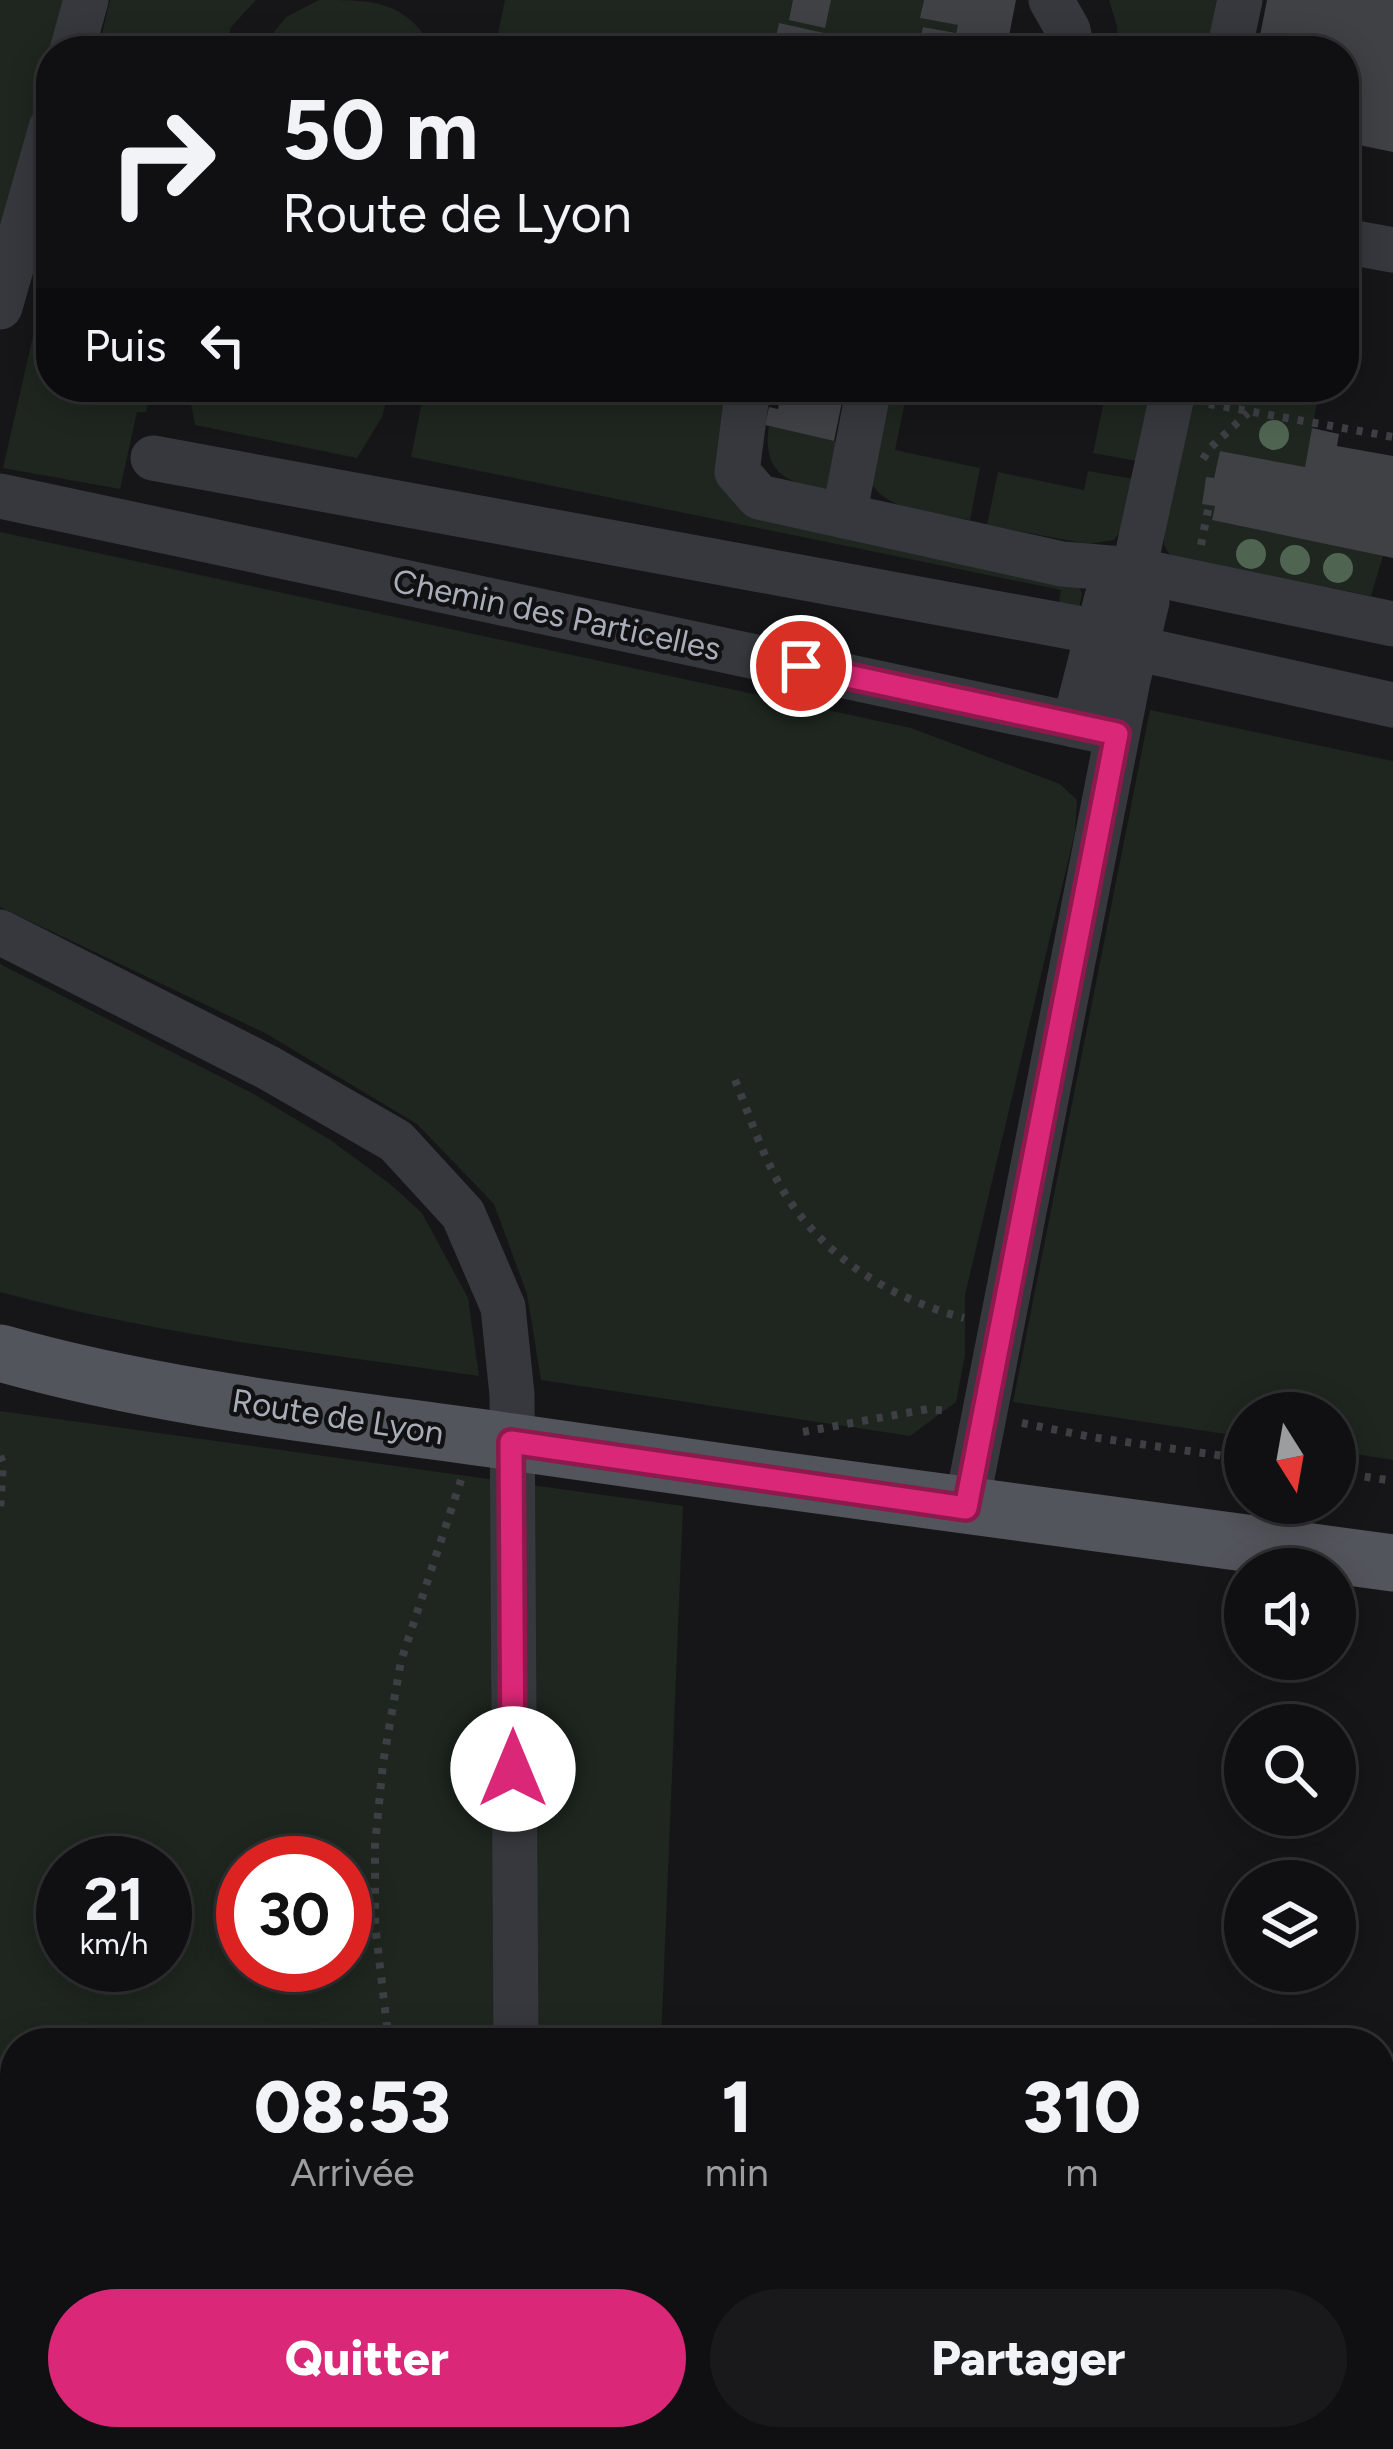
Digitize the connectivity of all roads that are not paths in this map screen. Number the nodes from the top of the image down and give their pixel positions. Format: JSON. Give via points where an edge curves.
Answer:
{"nodes":[{"id":1,"x":86,"y":0,"type":"edge"},
{"id":2,"x":1051,"y":0,"type":"edge"},
{"id":3,"x":1240,"y":0,"type":"edge"},
{"id":4,"x":76,"y":36,"type":"edge"},
{"id":5,"x":1069,"y":36,"type":"edge"},
{"id":6,"x":1232,"y":36,"type":"edge"},
{"id":7,"x":36,"y":181,"type":"edge"},
{"id":8,"x":1359,"y":244,"type":"edge"},
{"id":9,"x":1393,"y":250,"type":"edge"},
{"id":10,"x":0,"y":307,"type":"edge"},
{"id":11,"x":746,"y":402,"type":"edge"},
{"id":12,"x":866,"y":402,"type":"edge"},
{"id":13,"x":1171,"y":402,"type":"edge"},
{"id":14,"x":153,"y":458,"type":"dead end"},
{"id":15,"x":0,"y":496,"type":"edge"},
{"id":16,"x":844,"y":516,"type":"junction"},
{"id":17,"x":1134,"y":569,"type":"junction"},
{"id":18,"x":1393,"y":624,"type":"edge"},
{"id":19,"x":1117,"y":640,"type":"junction"},
{"id":20,"x":1393,"y":705,"type":"edge"},
{"id":21,"x":1096,"y":729,"type":"junction"},
{"id":22,"x":0,"y":932,"type":"edge"},
{"id":23,"x":0,"y":1353,"type":"edge"},
{"id":24,"x":0,"y":1369,"type":"edge"},
{"id":25,"x":89,"y":1378,"type":"junction"},
{"id":26,"x":490,"y":1439,"type":"junction"},
{"id":27,"x":966,"y":1508,"type":"junction"},
{"id":28,"x":1393,"y":1563,"type":"edge"},
{"id":29,"x":514,"y":2028,"type":"edge"}],
"edges":[{"from":1,"to":4,"type":"street"},
{"from":2,"to":5,"type":"street"},
{"from":3,"to":6,"type":"street"},
{"from":7,"to":10,"type":"street"},
{"from":8,"to":9,"type":"street"},
{"from":11,"to":16,"type":"street","via":[[737,472],[759,497]]},
{"from":12,"to":16,"type":"street"},
{"from":13,"to":17,"type":"street"},
{"from":14,"to":19,"type":"street"},
{"from":15,"to":21,"type":"street","name":"Chemin des Particelles"},
{"from":16,"to":17,"type":"street","via":[[1062,564]]},
{"from":17,"to":18,"type":"street"},
{"from":17,"to":19,"type":"street","via":[[1107,597]]},
{"from":19,"to":20,"type":"street"},
{"from":19,"to":21,"type":"street"},
{"from":21,"to":27,"type":"street"},
{"from":22,"to":26,"type":"street","via":[[396,1141],[463,1214],[503,1307],[512,1396]]},
{"from":23,"to":25,"type":"main road","name":"Route de Lyon"},
{"from":24,"to":25,"type":"street"},
{"from":25,"to":26,"type":"main road","name":"Route de Lyon"},
{"from":26,"to":27,"type":"main road","name":"Route de Lyon"},
{"from":26,"to":29,"type":"street"},
{"from":27,"to":28,"type":"main road","name":"Route de Lyon"}]}
